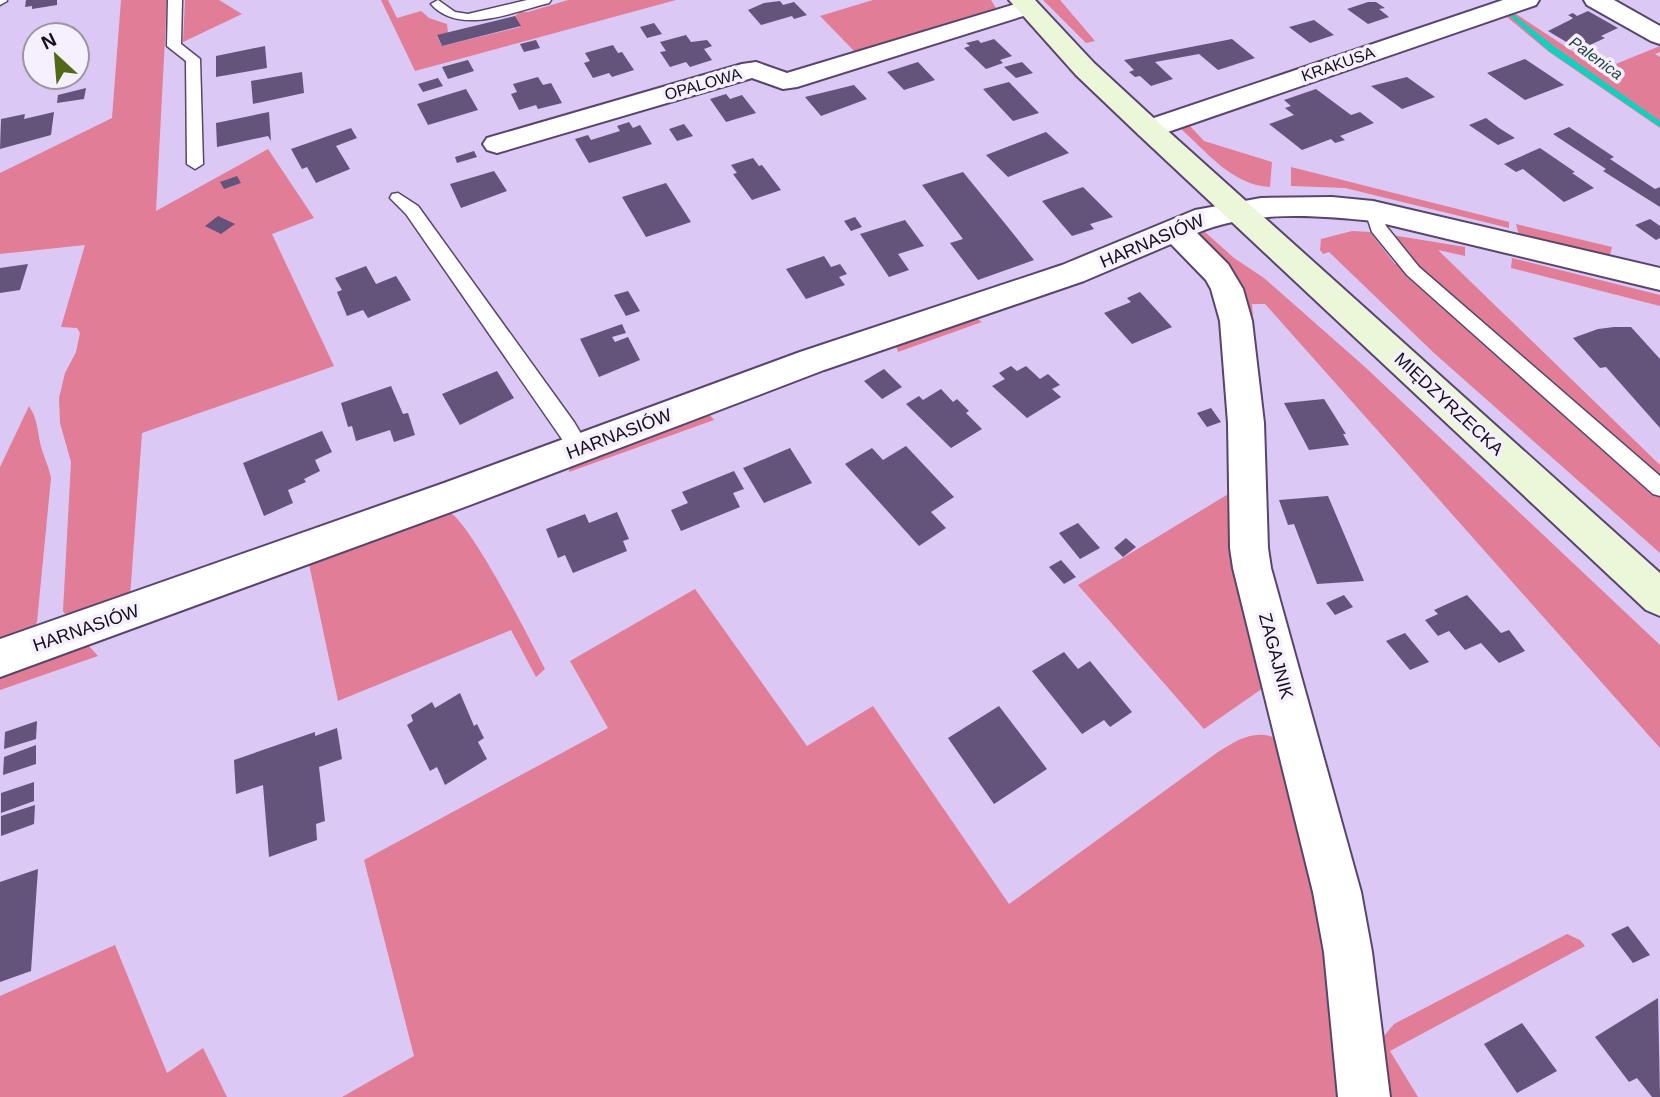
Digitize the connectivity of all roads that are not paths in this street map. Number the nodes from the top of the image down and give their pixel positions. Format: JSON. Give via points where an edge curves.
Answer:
{"nodes":[{"id":1,"x":175,"y":0,"type":"edge"},
{"id":2,"x":454,"y":0,"type":"edge"},
{"id":3,"x":544,"y":0,"type":"edge"},
{"id":4,"x":1527,"y":0,"type":"edge"},
{"id":5,"x":1596,"y":0,"type":"edge"},
{"id":6,"x":437,"y":2,"type":"edge"},
{"id":7,"x":1024,"y":4,"type":"edge"},
{"id":8,"x":1660,"y":36,"type":"edge"},
{"id":9,"x":1149,"y":130,"type":"junction"},
{"id":10,"x":497,"y":144,"type":"dead end"},
{"id":11,"x":195,"y":164,"type":"dead end"},
{"id":12,"x":398,"y":198,"type":"dead end"},
{"id":13,"x":1238,"y":211,"type":"junction"},
{"id":14,"x":1373,"y":211,"type":"junction"},
{"id":15,"x":1177,"y":230,"type":"junction"},
{"id":16,"x":1660,"y":279,"type":"edge"},
{"id":17,"x":580,"y":449,"type":"junction"},
{"id":18,"x":1660,"y":488,"type":"edge"},
{"id":19,"x":1660,"y":598,"type":"edge"},
{"id":20,"x":0,"y":658,"type":"edge"},
{"id":21,"x":1364,"y":1097,"type":"edge"}],
"edges":[{"from":1,"to":11,"type":"lane","via":[[174,46],[194,60]]},
{"from":2,"to":6,"type":"lane"},
{"from":3,"to":6,"type":"lane","via":[[468,18],[451,15]]},
{"from":4,"to":9,"type":"street","name":"KRAKUSA"},
{"from":5,"to":8,"type":"street"},
{"from":7,"to":9,"type":"main road","name":"MIĘDZYRZECKA"},
{"from":7,"to":10,"type":"street","name":"OPALOWA","via":[[788,81],[751,70]]},
{"from":9,"to":13,"type":"main road","name":"MIĘDZYRZECKA"},
{"from":12,"to":17,"type":"lane","via":[[412,210]]},
{"from":13,"to":14,"type":"street","via":[[1332,207]]},
{"from":13,"to":15,"type":"street","name":"HARNASIÓW","via":[[1206,217]]},
{"from":13,"to":19,"type":"main road","name":"MIĘDZYRZECKA"},
{"from":14,"to":16,"type":"street"},
{"from":14,"to":18,"type":"lane","via":[[1378,228],[1413,271]]},
{"from":15,"to":17,"type":"street","name":"HARNASIÓW","via":[[1073,273],[812,361]]},
{"from":15,"to":21,"type":"street","name":"ZAGAJNIK","via":[[1217,272],[1236,321],[1252,569],[1338,892]]},
{"from":17,"to":20,"type":"street","name":"HARNASIÓW"}]}
